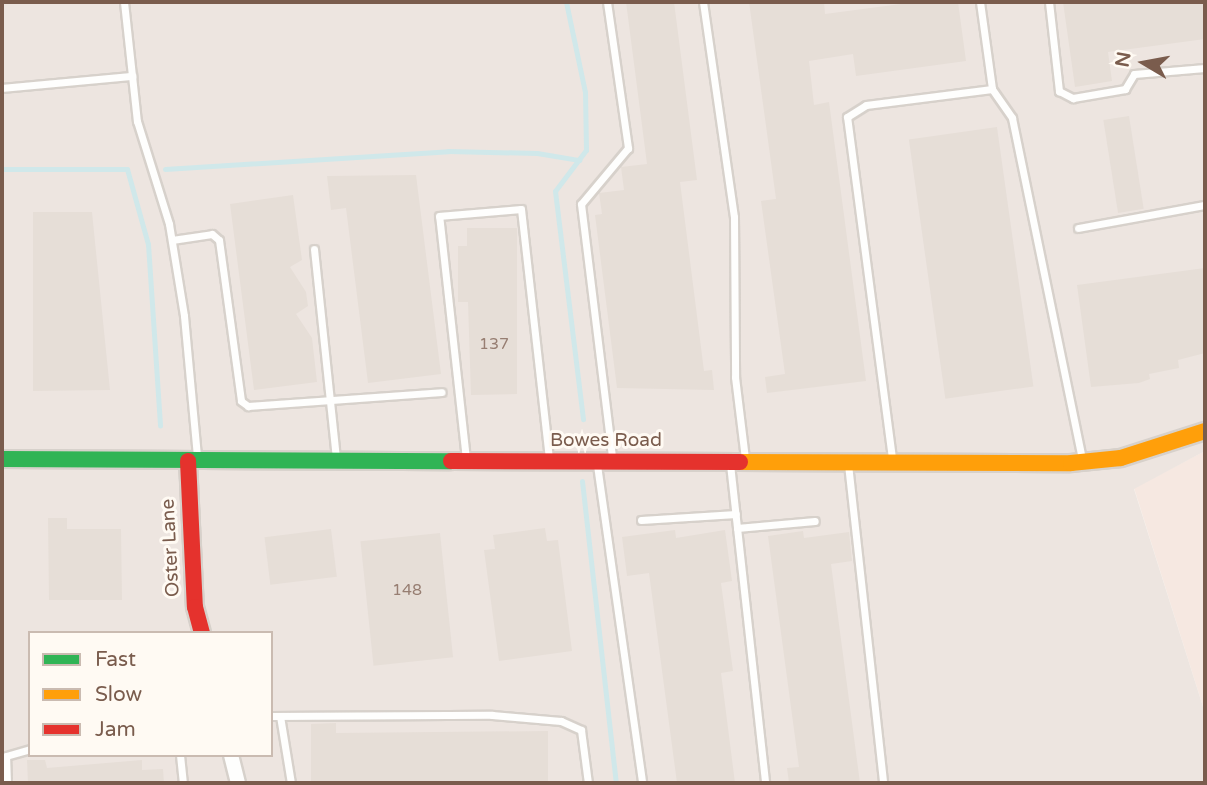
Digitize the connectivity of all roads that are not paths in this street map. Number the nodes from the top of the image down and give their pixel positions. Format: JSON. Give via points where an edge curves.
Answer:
{"nodes":[{"id":1,"x":124,"y":2,"type":"edge"},
{"id":2,"x":607,"y":2,"type":"edge"},
{"id":3,"x":703,"y":2,"type":"edge"},
{"id":4,"x":979,"y":2,"type":"edge"},
{"id":5,"x":1049,"y":2,"type":"edge"},
{"id":6,"x":1205,"y":68,"type":"edge"},
{"id":7,"x":132,"y":76,"type":"junction"},
{"id":8,"x":2,"y":88,"type":"edge"},
{"id":9,"x":992,"y":89,"type":"junction"},
{"id":10,"x":1205,"y":205,"type":"edge"},
{"id":11,"x":1078,"y":228,"type":"dead end"},
{"id":12,"x":172,"y":240,"type":"junction"},
{"id":13,"x":314,"y":249,"type":"dead end"},
{"id":14,"x":441,"y":392,"type":"dead end"},
{"id":15,"x":330,"y":402,"type":"junction"},
{"id":16,"x":1205,"y":432,"type":"edge"},
{"id":17,"x":2,"y":459,"type":"edge"},
{"id":18,"x":193,"y":461,"type":"junction"},
{"id":19,"x":337,"y":461,"type":"junction"},
{"id":20,"x":467,"y":462,"type":"junction"},
{"id":21,"x":550,"y":462,"type":"junction"},
{"id":22,"x":605,"y":462,"type":"junction"},
{"id":23,"x":738,"y":462,"type":"junction"},
{"id":24,"x":848,"y":462,"type":"junction"},
{"id":25,"x":893,"y":462,"type":"junction"},
{"id":26,"x":1082,"y":462,"type":"junction"},
{"id":27,"x":736,"y":514,"type":"junction"},
{"id":28,"x":641,"y":520,"type":"dead end"},
{"id":29,"x":815,"y":521,"type":"dead end"},
{"id":30,"x":737,"y":528,"type":"junction"},
{"id":31,"x":201,"y":631,"type":"edge"},
{"id":32,"x":275,"y":716,"type":"edge"},
{"id":33,"x":28,"y":750,"type":"edge"},
{"id":34,"x":180,"y":757,"type":"edge"},
{"id":35,"x":232,"y":757,"type":"edge"},
{"id":36,"x":7,"y":783,"type":"edge"},
{"id":37,"x":183,"y":783,"type":"edge"},
{"id":38,"x":239,"y":783,"type":"edge"},
{"id":39,"x":291,"y":783,"type":"edge"},
{"id":40,"x":589,"y":783,"type":"edge"},
{"id":41,"x":642,"y":783,"type":"edge"},
{"id":42,"x":765,"y":783,"type":"edge"},
{"id":43,"x":883,"y":783,"type":"edge"}],
"edges":[{"from":1,"to":7,"type":"lane"},
{"from":2,"to":22,"type":"lane","via":[[628,148],[581,204]]},
{"from":3,"to":23,"type":"lane","via":[[734,217]]},
{"from":4,"to":9,"type":"lane"},
{"from":5,"to":6,"type":"lane","via":[[1059,91],[1073,98],[1125,89],[1134,74]]},
{"from":7,"to":8,"type":"lane"},
{"from":7,"to":12,"type":"lane","via":[[136,121]]},
{"from":9,"to":25,"type":"lane","via":[[866,105],[847,117]]},
{"from":9,"to":26,"type":"lane","via":[[1012,118]]},
{"from":10,"to":11,"type":"lane"},
{"from":12,"to":15,"type":"lane","via":[[212,234],[219,240],[240,401],[254,407]]},
{"from":12,"to":18,"type":"lane"},
{"from":13,"to":15,"type":"lane"},
{"from":14,"to":15,"type":"lane"},
{"from":15,"to":19,"type":"lane"},
{"from":16,"to":26,"type":"street","name":"Bowes Road","via":[[1121,458]]},
{"from":17,"to":18,"type":"street","name":"Bowes Road"},
{"from":18,"to":19,"type":"street","name":"Bowes Road"},
{"from":18,"to":31,"type":"street","name":"Oster Lane","via":[[195,607]]},
{"from":19,"to":20,"type":"street","name":"Bowes Road"},
{"from":20,"to":21,"type":"street","name":"Bowes Road"},
{"from":20,"to":21,"type":"lane","via":[[439,216],[521,209]]},
{"from":21,"to":22,"type":"street","name":"Bowes Road"},
{"from":22,"to":23,"type":"street","name":"Bowes Road"},
{"from":22,"to":41,"type":"lane"},
{"from":23,"to":24,"type":"street","name":"Bowes Road"},
{"from":23,"to":27,"type":"lane"},
{"from":24,"to":25,"type":"street","name":"Bowes Road"},
{"from":24,"to":43,"type":"lane"},
{"from":25,"to":26,"type":"street","name":"Bowes Road"},
{"from":27,"to":28,"type":"lane"},
{"from":27,"to":30,"type":"lane"},
{"from":29,"to":30,"type":"lane"},
{"from":30,"to":42,"type":"lane"},
{"from":32,"to":39,"type":"lane"},
{"from":32,"to":40,"type":"lane","via":[[492,715],[561,721],[581,730]]},
{"from":33,"to":36,"type":"lane","via":[[6,756]]},
{"from":34,"to":37,"type":"lane"},
{"from":35,"to":38,"type":"street"}]}
